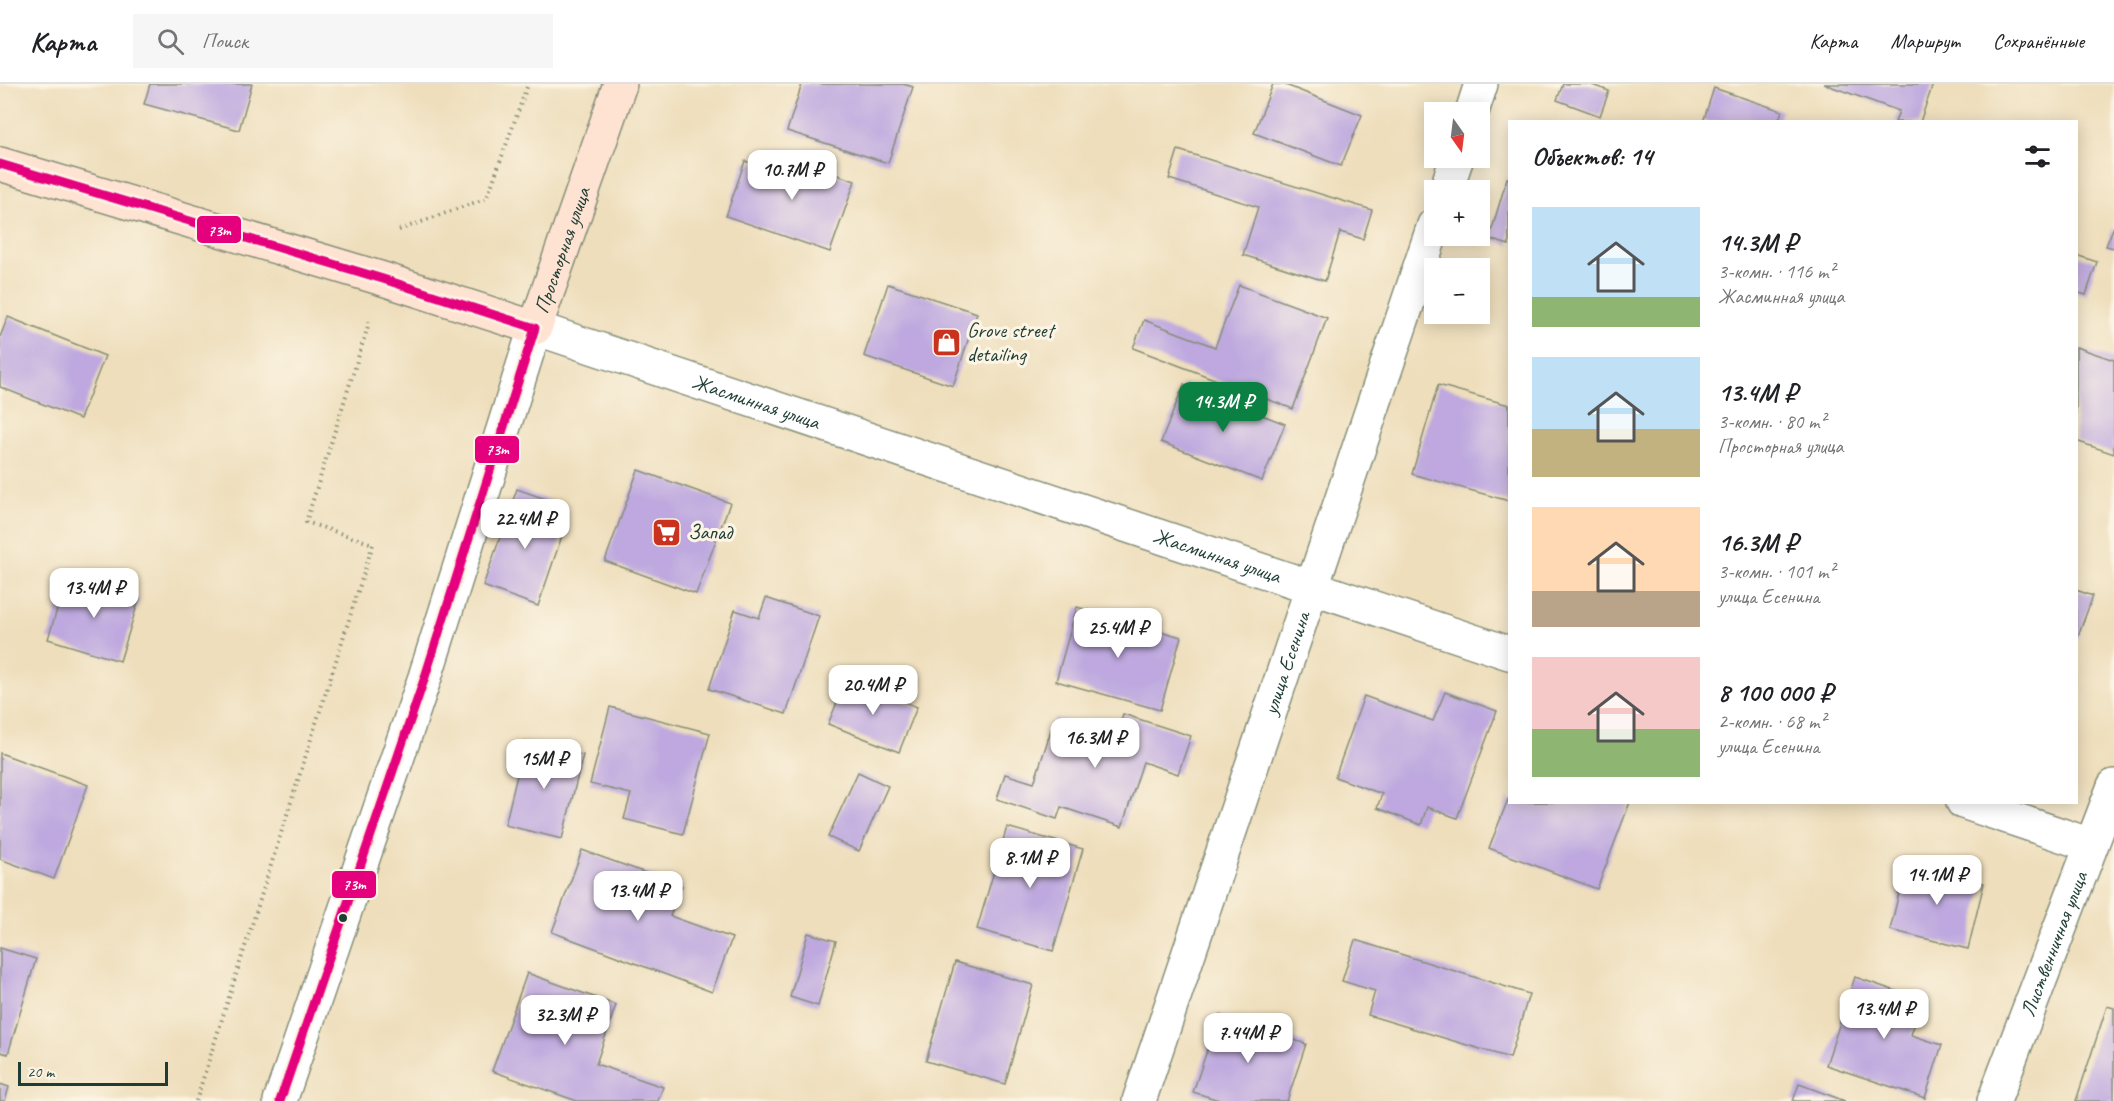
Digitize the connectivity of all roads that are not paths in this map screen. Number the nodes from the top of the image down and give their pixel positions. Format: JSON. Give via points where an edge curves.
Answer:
{"nodes":[{"id":1,"x":620,"y":84,"type":"edge"},
{"id":2,"x":1481,"y":84,"type":"edge"},
{"id":3,"x":1475,"y":102,"type":"edge"},
{"id":4,"x":0,"y":164,"type":"edge"},
{"id":5,"x":1427,"y":246,"type":"edge"},
{"id":6,"x":535,"y":328,"type":"junction"},
{"id":7,"x":1313,"y":588,"type":"junction"},
{"id":8,"x":1508,"y":653,"type":"edge"},
{"id":9,"x":2114,"y":786,"type":"edge"},
{"id":10,"x":1969,"y":804,"type":"edge"},
{"id":11,"x":2091,"y":845,"type":"junction"},
{"id":12,"x":280,"y":1101,"type":"edge"},
{"id":13,"x":1139,"y":1101,"type":"edge"},
{"id":14,"x":1994,"y":1101,"type":"edge"}],
"edges":[{"from":1,"to":6,"type":"street","name":"Просторная улица"},
{"from":2,"to":3,"type":"street"},
{"from":4,"to":6,"type":"street","name":"Жасминная улица"},
{"from":5,"to":7,"type":"street","name":"улица Есенина"},
{"from":6,"to":7,"type":"street","name":"Жасминная улица"},
{"from":6,"to":12,"type":"street","name":"Просторная улица","via":[[424,677]]},
{"from":7,"to":8,"type":"street","name":"Жасминная улица"},
{"from":7,"to":13,"type":"street","name":"улица Есенина"},
{"from":9,"to":11,"type":"street","name":"Лиственничная улица"},
{"from":10,"to":11,"type":"street"},
{"from":11,"to":14,"type":"street","name":"Лиственничная улица"}]}
